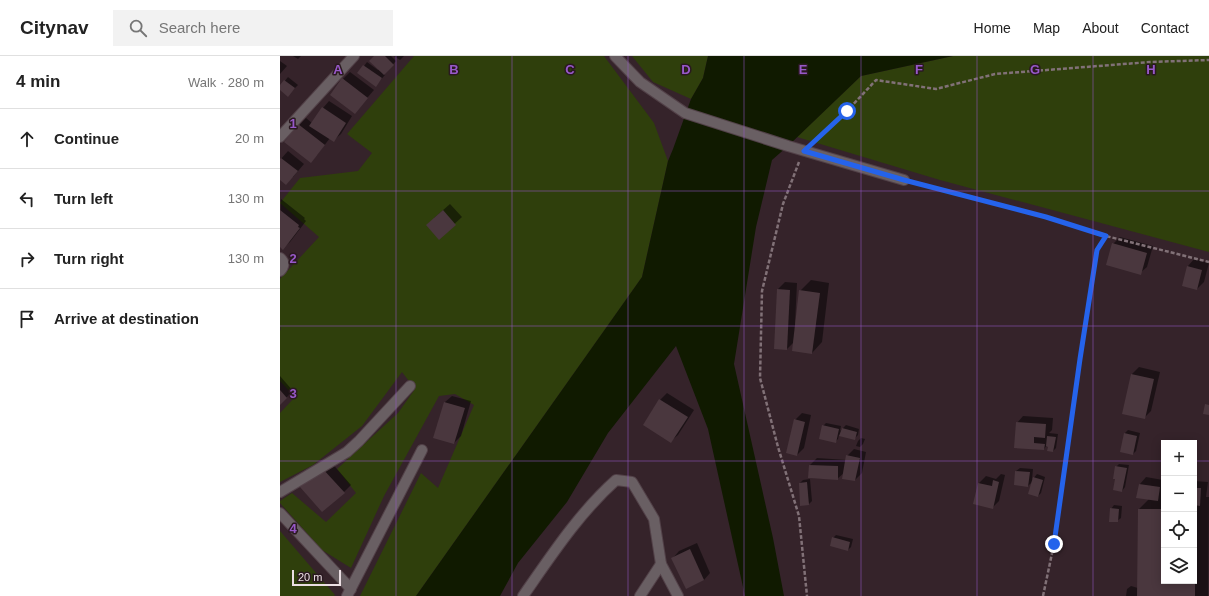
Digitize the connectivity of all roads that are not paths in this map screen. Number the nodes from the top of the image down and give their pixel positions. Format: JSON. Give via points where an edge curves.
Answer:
{"nodes":[{"id":1,"x":354,"y":56,"type":"edge"},
{"id":2,"x":616,"y":56,"type":"edge"},
{"id":3,"x":280,"y":136,"type":"edge"},
{"id":4,"x":904,"y":180,"type":"road end"},
{"id":5,"x":280,"y":258,"type":"edge"},
{"id":6,"x":280,"y":271,"type":"edge"},
{"id":7,"x":410,"y":386,"type":"dead end"},
{"id":8,"x":422,"y":450,"type":"dead end"},
{"id":9,"x":280,"y":492,"type":"edge"},
{"id":10,"x":280,"y":513,"type":"edge"},
{"id":11,"x":662,"y":564,"type":"junction"},
{"id":12,"x":349,"y":592,"type":"edge"},
{"id":13,"x":523,"y":596,"type":"edge"},
{"id":14,"x":640,"y":596,"type":"edge"},
{"id":15,"x":678,"y":596,"type":"edge"}],
"edges":[{"from":1,"to":3,"type":"street"},
{"from":2,"to":4,"type":"street","via":[[640,82],[685,113]]},
{"from":5,"to":6,"type":"street","via":[[284,264]]},
{"from":7,"to":9,"type":"street","via":[[347,452]]},
{"from":8,"to":12,"type":"street"},
{"from":10,"to":12,"type":"street"},
{"from":11,"to":13,"type":"street","via":[[654,519],[632,482],[616,480],[600,495],[554,551]]},
{"from":11,"to":14,"type":"street"},
{"from":11,"to":15,"type":"street"}]}
